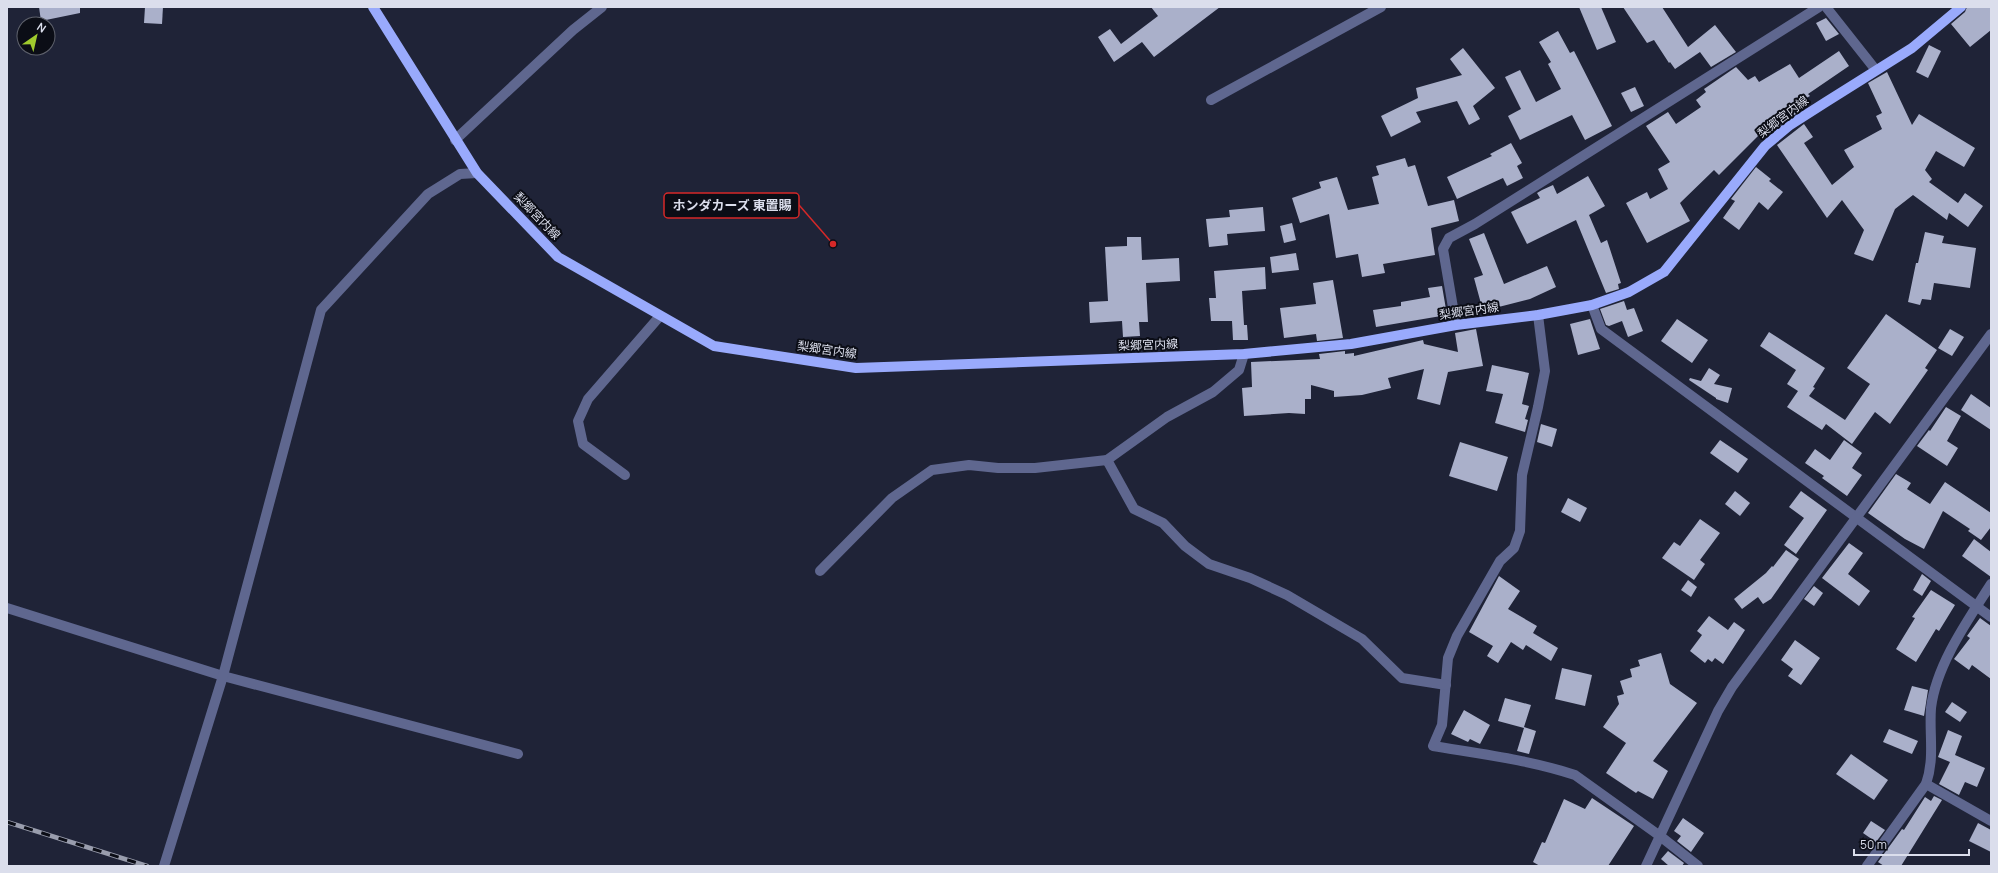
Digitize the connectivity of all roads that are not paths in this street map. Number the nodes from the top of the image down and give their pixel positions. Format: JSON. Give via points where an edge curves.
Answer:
{"nodes":[{"id":1,"x":373,"y":7,"type":"edge"},
{"id":2,"x":602,"y":7,"type":"edge"},
{"id":3,"x":1381,"y":7,"type":"edge"},
{"id":4,"x":1819,"y":7,"type":"edge"},
{"id":5,"x":1826,"y":7,"type":"edge"},
{"id":6,"x":1961,"y":7,"type":"edge"},
{"id":7,"x":1875,"y":70,"type":"junction"},
{"id":8,"x":1211,"y":100,"type":"dead end"},
{"id":9,"x":456,"y":140,"type":"junction"},
{"id":10,"x":477,"y":173,"type":"junction"},
{"id":11,"x":1592,"y":305,"type":"junction"},
{"id":12,"x":1538,"y":315,"type":"junction"},
{"id":13,"x":660,"y":316,"type":"junction"},
{"id":14,"x":1456,"y":325,"type":"junction"},
{"id":15,"x":1991,"y":334,"type":"edge"},
{"id":16,"x":1244,"y":354,"type":"junction"},
{"id":17,"x":1107,"y":460,"type":"junction"},
{"id":18,"x":625,"y":475,"type":"dead end"},
{"id":19,"x":1855,"y":518,"type":"junction"},
{"id":20,"x":820,"y":571,"type":"dead end"},
{"id":21,"x":1991,"y":584,"type":"edge"},
{"id":22,"x":1976,"y":606,"type":"junction"},
{"id":23,"x":7,"y":608,"type":"edge"},
{"id":24,"x":1991,"y":617,"type":"edge"},
{"id":25,"x":223,"y":676,"type":"junction"},
{"id":26,"x":1446,"y":685,"type":"junction"},
{"id":27,"x":518,"y":754,"type":"dead end"},
{"id":28,"x":1926,"y":784,"type":"junction"},
{"id":29,"x":1991,"y":821,"type":"edge"},
{"id":30,"x":1660,"y":836,"type":"junction"},
{"id":31,"x":164,"y":866,"type":"edge"},
{"id":32,"x":1646,"y":866,"type":"edge"},
{"id":33,"x":1698,"y":866,"type":"edge"},
{"id":34,"x":1867,"y":866,"type":"edge"}],
"edges":[{"from":1,"to":9,"type":"main road","name":"梨郷宮内線"},
{"from":2,"to":9,"type":"street","via":[[573,30]]},
{"from":3,"to":8,"type":"street"},
{"from":4,"to":14,"type":"street","via":[[1450,238],[1443,248]]},
{"from":5,"to":7,"type":"street"},
{"from":6,"to":7,"type":"main road","name":"梨郷宮内線","via":[[1912,48]]},
{"from":7,"to":11,"type":"main road","name":"梨郷宮内線","via":[[1790,125],[1765,146],[1664,272],[1630,292]]},
{"from":9,"to":10,"type":"main road","name":"梨郷宮内線"},
{"from":10,"to":13,"type":"main road","name":"梨郷宮内線","via":[[558,257]]},
{"from":10,"to":25,"type":"street","via":[[460,174],[428,194],[321,310]]},
{"from":11,"to":12,"type":"main road","name":"梨郷宮内線"},
{"from":11,"to":19,"type":"street","via":[[1601,329]]},
{"from":12,"to":14,"type":"main road","name":"梨郷宮内線"},
{"from":12,"to":26,"type":"street","via":[[1545,371],[1522,475],[1520,531],[1514,548],[1500,561],[1456,636],[1448,658]]},
{"from":13,"to":16,"type":"main road","name":"梨郷宮内線","via":[[714,346],[856,368]]},
{"from":13,"to":18,"type":"street","via":[[588,399],[578,421],[583,444]]},
{"from":14,"to":16,"type":"main road","name":"梨郷宮内線","via":[[1351,344]]},
{"from":15,"to":19,"type":"street"},
{"from":16,"to":17,"type":"street","via":[[1239,370],[1213,392],[1167,417]]},
{"from":17,"to":20,"type":"street","via":[[1035,468],[969,465],[932,470],[892,498]]},
{"from":17,"to":26,"type":"street","via":[[1134,509],[1163,523],[1185,546],[1209,564],[1286,594],[1362,639],[1402,678]]},
{"from":19,"to":22,"type":"street"},
{"from":19,"to":30,"type":"street","via":[[1732,687],[1718,711]]},
{"from":21,"to":22,"type":"street"},
{"from":22,"to":24,"type":"street"},
{"from":22,"to":28,"type":"street","via":[[1944,662],[1931,707],[1931,771]]},
{"from":23,"to":25,"type":"street"},
{"from":25,"to":27,"type":"street"},
{"from":25,"to":31,"type":"street"},
{"from":26,"to":30,"type":"street","via":[[1442,725],[1433,746],[1559,769],[1575,775]]},
{"from":28,"to":29,"type":"street"},
{"from":28,"to":34,"type":"street"},
{"from":30,"to":32,"type":"street"},
{"from":30,"to":33,"type":"street"}]}
